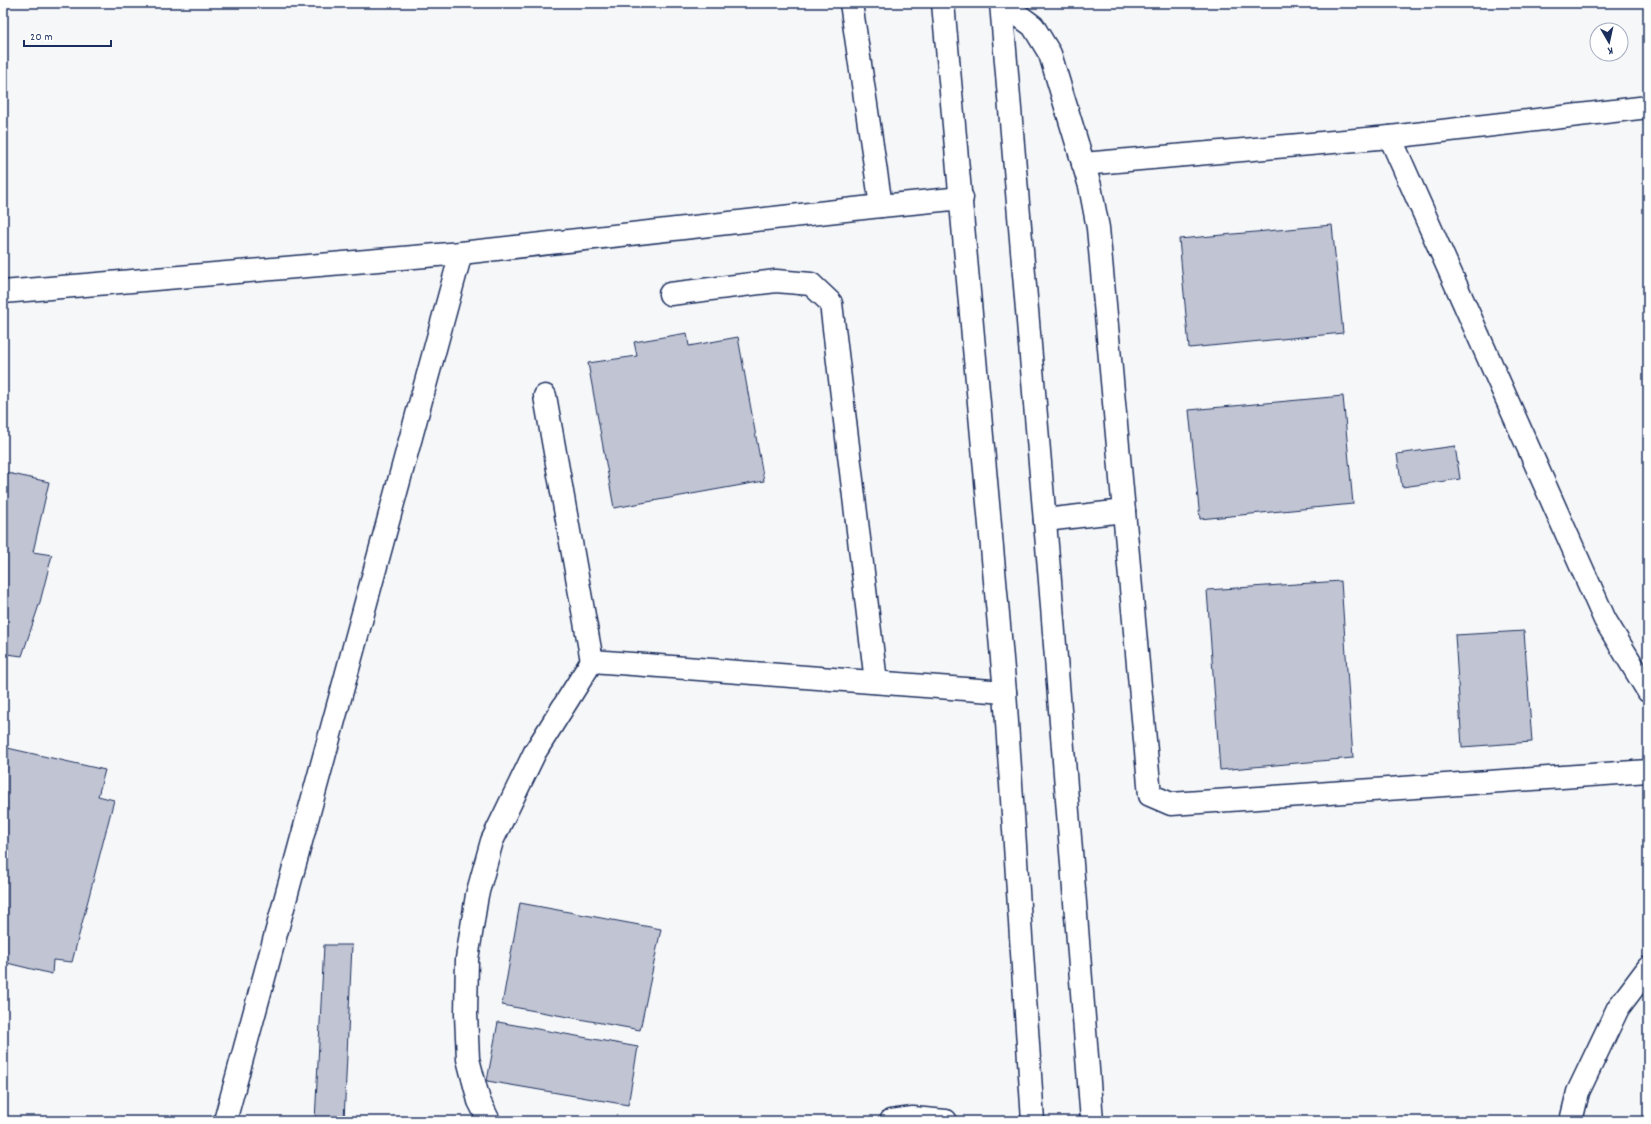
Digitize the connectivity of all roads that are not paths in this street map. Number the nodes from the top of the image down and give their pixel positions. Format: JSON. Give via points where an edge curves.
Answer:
{"nodes":[{"id":1,"x":943,"y":3,"type":"edge"},
{"id":2,"x":1002,"y":3,"type":"edge"},
{"id":3,"x":849,"y":9,"type":"edge"},
{"id":4,"x":1648,"y":107,"type":"edge"},
{"id":5,"x":1390,"y":137,"type":"junction"},
{"id":6,"x":1083,"y":164,"type":"junction"},
{"id":7,"x":962,"y":198,"type":"junction"},
{"id":8,"x":881,"y":206,"type":"junction"},
{"id":9,"x":461,"y":253,"type":"junction"},
{"id":10,"x":3,"y":292,"type":"edge"},
{"id":11,"x":670,"y":294,"type":"dead end"},
{"id":12,"x":545,"y":396,"type":"dead end"},
{"id":13,"x":1124,"y":511,"type":"junction"},
{"id":14,"x":1045,"y":520,"type":"junction"},
{"id":15,"x":592,"y":661,"type":"junction"},
{"id":16,"x":876,"y":682,"type":"junction"},
{"id":17,"x":1648,"y":691,"type":"edge"},
{"id":18,"x":1005,"y":692,"type":"junction"},
{"id":19,"x":1648,"y":771,"type":"edge"},
{"id":20,"x":1648,"y":968,"type":"edge"},
{"id":21,"x":225,"y":1121,"type":"edge"},
{"id":22,"x":488,"y":1121,"type":"edge"},
{"id":23,"x":891,"y":1121,"type":"edge"},
{"id":24,"x":946,"y":1121,"type":"edge"},
{"id":25,"x":1033,"y":1121,"type":"edge"},
{"id":26,"x":1092,"y":1121,"type":"edge"},
{"id":27,"x":1571,"y":1121,"type":"edge"}],
"edges":[{"from":1,"to":7,"type":"street"},
{"from":2,"to":6,"type":"street","via":[[1033,26],[1050,54]]},
{"from":2,"to":14,"type":"street"},
{"from":3,"to":8,"type":"street"},
{"from":4,"to":5,"type":"street"},
{"from":5,"to":6,"type":"street"},
{"from":5,"to":17,"type":"street","via":[[1605,620]]},
{"from":6,"to":13,"type":"street","via":[[1098,228]]},
{"from":7,"to":8,"type":"street"},
{"from":7,"to":18,"type":"street"},
{"from":8,"to":9,"type":"street"},
{"from":9,"to":10,"type":"street"},
{"from":9,"to":21,"type":"street"},
{"from":11,"to":16,"type":"street","via":[[776,281],[811,284],[831,303]]},
{"from":12,"to":15,"type":"street"},
{"from":13,"to":14,"type":"street"},
{"from":13,"to":19,"type":"street","via":[[1150,794],[1171,804]]},
{"from":14,"to":26,"type":"street"},
{"from":15,"to":16,"type":"street"},
{"from":15,"to":22,"type":"street","via":[[536,752],[495,834],[478,895],[467,959],[466,1014],[468,1059],[479,1101]]},
{"from":16,"to":18,"type":"street"},
{"from":18,"to":25,"type":"street"},
{"from":20,"to":27,"type":"street","via":[[1618,1008],[1578,1092]]},
{"from":23,"to":24,"type":"street","via":[[913,1118]]}]}
